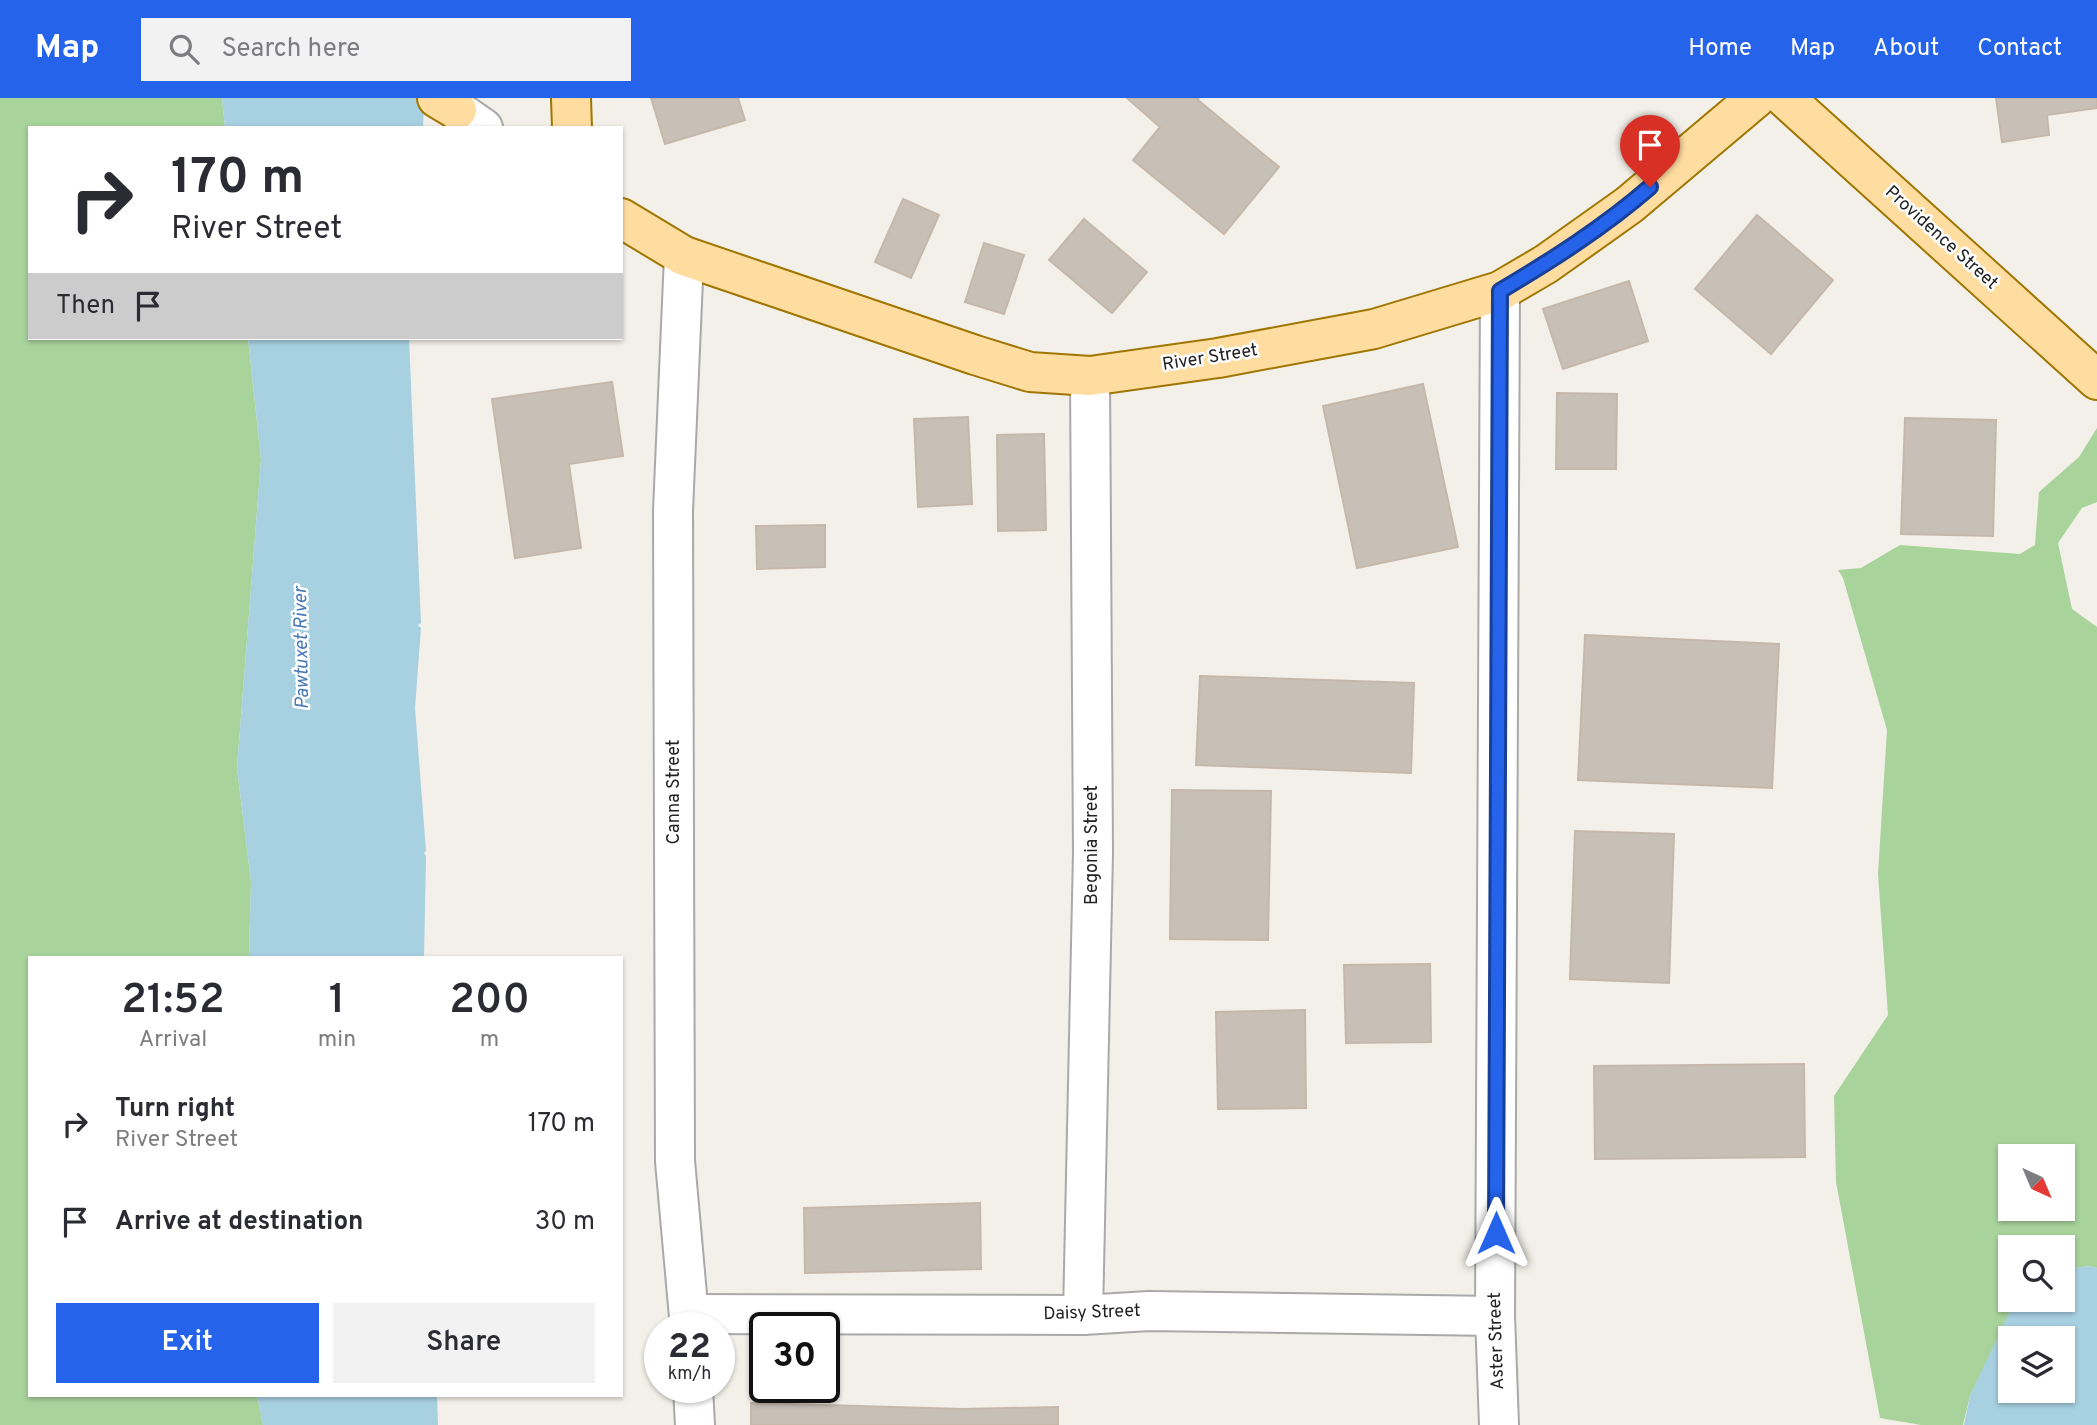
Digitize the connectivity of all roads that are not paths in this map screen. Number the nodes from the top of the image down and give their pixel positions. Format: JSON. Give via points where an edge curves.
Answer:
{"nodes":[{"id":1,"x":571,"y":98,"type":"edge"},
{"id":2,"x":1756,"y":98,"type":"edge"},
{"id":3,"x":1785,"y":98,"type":"edge"},
{"id":4,"x":572,"y":126,"type":"edge"},
{"id":5,"x":623,"y":219,"type":"edge"},
{"id":6,"x":684,"y":256,"type":"junction"},
{"id":7,"x":1500,"y":291,"type":"junction"},
{"id":8,"x":1090,"y":376,"type":"junction"},
{"id":9,"x":2097,"y":380,"type":"edge"},
{"id":10,"x":689,"y":1312,"type":"edge"},
{"id":11,"x":1083,"y":1315,"type":"junction"},
{"id":12,"x":1495,"y":1316,"type":"junction"},
{"id":13,"x":735,"y":1320,"type":"edge"},
{"id":14,"x":694,"y":1403,"type":"edge"},
{"id":15,"x":695,"y":1425,"type":"edge"},
{"id":16,"x":1499,"y":1425,"type":"edge"}],
"edges":[{"from":1,"to":4,"type":"main road"},
{"from":2,"to":7,"type":"main road","name":"River Street","via":[[1629,205]]},
{"from":3,"to":9,"type":"main road","name":"Providence Street"},
{"from":5,"to":6,"type":"main road","name":"River Street"},
{"from":6,"to":8,"type":"main road","name":"River Street","via":[[1030,372]]},
{"from":6,"to":10,"type":"street","name":"Canna Street","via":[[673,511],[675,1161]]},
{"from":7,"to":8,"type":"main road","name":"River Street","via":[[1374,329]]},
{"from":7,"to":12,"type":"street","name":"Aster Street"},
{"from":8,"to":11,"type":"street","name":"Begonia Street","via":[[1093,853]]},
{"from":11,"to":12,"type":"street","name":"Daisy Street","via":[[1149,1311]]},
{"from":11,"to":13,"type":"street","name":"Daisy Street"},
{"from":12,"to":16,"type":"street","name":"Aster Street"},
{"from":14,"to":15,"type":"street"}]}
